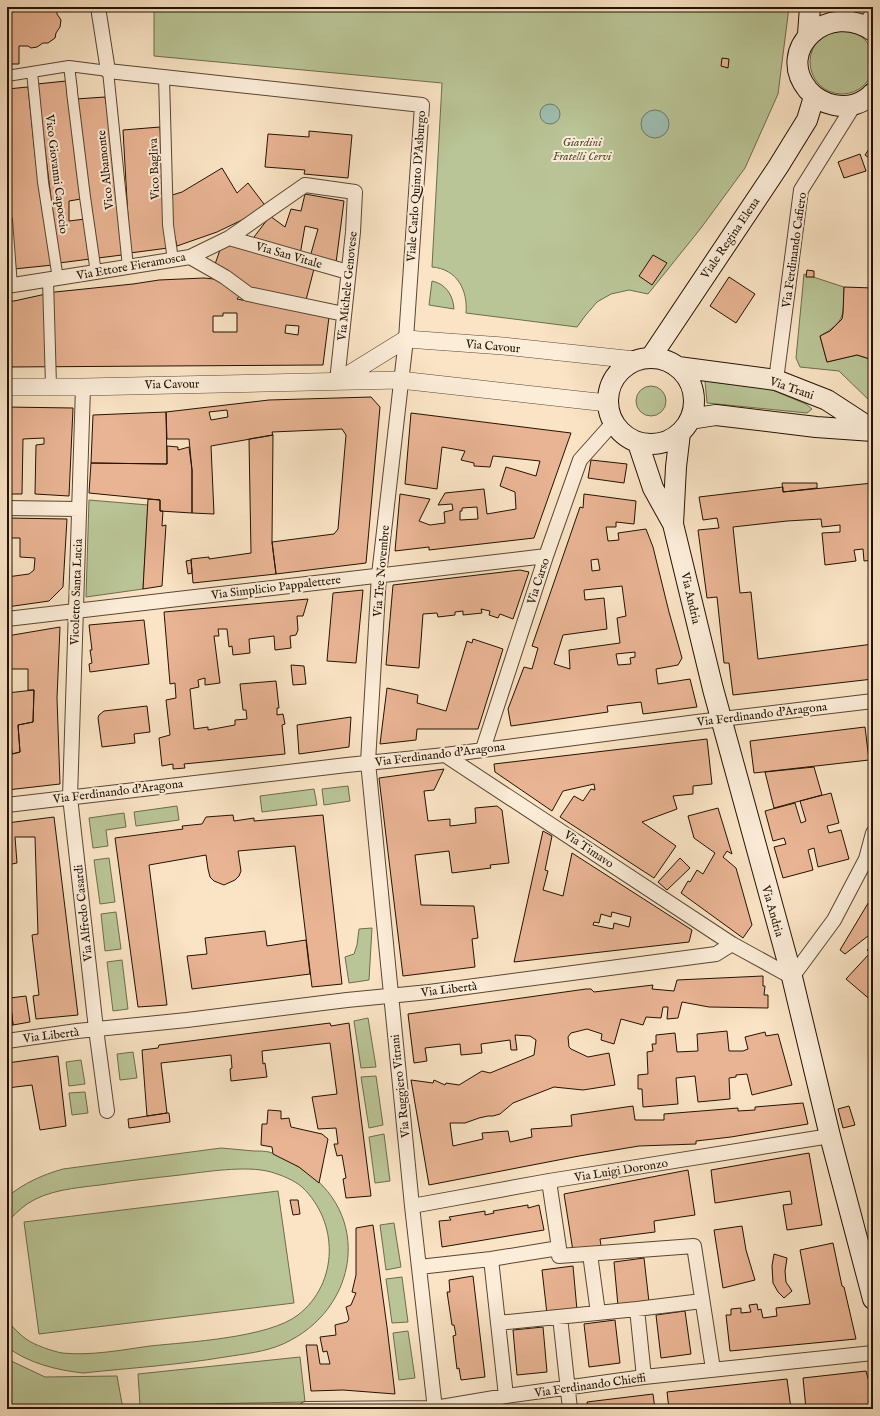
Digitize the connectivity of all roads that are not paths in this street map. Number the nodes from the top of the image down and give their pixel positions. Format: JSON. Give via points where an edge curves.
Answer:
{"nodes":[{"id":1,"x":98,"y":7,"type":"edge"},
{"id":2,"x":813,"y":18,"type":"edge"},
{"id":3,"x":870,"y":22,"type":"edge"},
{"id":4,"x":69,"y":66,"type":"junction"},
{"id":5,"x":108,"y":71,"type":"junction"},
{"id":6,"x":32,"y":72,"type":"junction"},
{"id":7,"x":7,"y":76,"type":"edge"},
{"id":8,"x":164,"y":77,"type":"junction"},
{"id":9,"x":872,"y":96,"type":"edge"},
{"id":10,"x":821,"y":100,"type":"junction"},
{"id":11,"x":851,"y":110,"type":"dead end"},
{"id":12,"x":355,"y":192,"type":"joint"},
{"id":13,"x":7,"y":220,"type":"edge"},
{"id":14,"x":229,"y":238,"type":"junction"},
{"id":15,"x":190,"y":257,"type":"junction"},
{"id":16,"x":173,"y":260,"type":"junction"},
{"id":17,"x":128,"y":267,"type":"junction"},
{"id":18,"x":348,"y":272,"type":"junction"},
{"id":19,"x":96,"y":273,"type":"junction"},
{"id":20,"x":53,"y":279,"type":"junction"},
{"id":21,"x":10,"y":286,"type":"edge"},
{"id":22,"x":344,"y":314,"type":"junction"},
{"id":23,"x":406,"y":340,"type":"junction"},
{"id":24,"x":643,"y":359,"type":"junction"},
{"id":25,"x":678,"y":367,"type":"junction"},
{"id":26,"x":400,"y":380,"type":"junction"},
{"id":27,"x":776,"y":380,"type":"junction"},
{"id":28,"x":337,"y":381,"type":"junction"},
{"id":29,"x":51,"y":386,"type":"junction"},
{"id":30,"x":7,"y":387,"type":"edge"},
{"id":31,"x":83,"y":387,"type":"junction"},
{"id":32,"x":607,"y":403,"type":"junction"},
{"id":33,"x":613,"y":423,"type":"junction"},
{"id":34,"x":685,"y":426,"type":"junction"},
{"id":35,"x":873,"y":430,"type":"edge"},
{"id":36,"x":638,"y":442,"type":"junction"},
{"id":37,"x":7,"y":508,"type":"edge"},
{"id":38,"x":79,"y":509,"type":"junction"},
{"id":39,"x":673,"y":524,"type":"junction"},
{"id":40,"x":546,"y":556,"type":"junction"},
{"id":41,"x":379,"y":575,"type":"junction"},
{"id":42,"x":75,"y":611,"type":"junction"},
{"id":43,"x":7,"y":619,"type":"edge"},
{"id":44,"x":873,"y":701,"type":"edge"},
{"id":45,"x":721,"y":719,"type":"junction"},
{"id":46,"x":483,"y":750,"type":"junction"},
{"id":47,"x":445,"y":755,"type":"junction"},
{"id":48,"x":368,"y":762,"type":"junction"},
{"id":49,"x":70,"y":797,"type":"junction"},
{"id":50,"x":7,"y":805,"type":"edge"},
{"id":51,"x":873,"y":833,"type":"edge"},
{"id":52,"x":870,"y":859,"type":"edge"},
{"id":53,"x":732,"y":944,"type":"junction"},
{"id":54,"x":792,"y":977,"type":"junction"},
{"id":55,"x":391,"y":996,"type":"junction"},
{"id":56,"x":96,"y":1030,"type":"junction"},
{"id":57,"x":7,"y":1041,"type":"edge"},
{"id":58,"x":107,"y":1111,"type":"dead end"},
{"id":59,"x":830,"y":1136,"type":"junction"},
{"id":60,"x":549,"y":1181,"type":"junction"},
{"id":61,"x":412,"y":1206,"type":"junction"},
{"id":62,"x":559,"y":1248,"type":"junction"},
{"id":63,"x":590,"y":1254,"type":"junction"},
{"id":64,"x":491,"y":1259,"type":"junction"},
{"id":65,"x":419,"y":1267,"type":"junction"},
{"id":66,"x":873,"y":1298,"type":"edge"},
{"id":67,"x":702,"y":1301,"type":"junction"},
{"id":68,"x":637,"y":1309,"type":"junction"},
{"id":69,"x":598,"y":1313,"type":"junction"},
{"id":70,"x":560,"y":1317,"type":"junction"},
{"id":71,"x":498,"y":1323,"type":"junction"},
{"id":72,"x":873,"y":1354,"type":"edge"},
{"id":73,"x":713,"y":1369,"type":"junction"},
{"id":74,"x":644,"y":1377,"type":"junction"},
{"id":75,"x":567,"y":1388,"type":"junction"},
{"id":76,"x":506,"y":1396,"type":"junction"},
{"id":77,"x":435,"y":1408,"type":"edge"},
{"id":78,"x":306,"y":1409,"type":"edge"},
{"id":79,"x":570,"y":1409,"type":"edge"}],
"edges":[{"from":1,"to":5,"type":"street"},
{"from":2,"to":3,"type":"main road","via":[[843,18]]},
{"from":2,"to":10,"type":"main road","via":[[799,49],[798,66],[803,83]]},
{"from":4,"to":5,"type":"street"},
{"from":4,"to":6,"type":"street"},
{"from":4,"to":19,"type":"street"},
{"from":5,"to":8,"type":"street"},
{"from":5,"to":17,"type":"street","name":"Vico Albamonte"},
{"from":6,"to":7,"type":"street"},
{"from":6,"to":20,"type":"street","name":"Vico Giovanni Capoccio"},
{"from":8,"to":16,"type":"street","name":"Vico Bagliva","via":[[168,225]]},
{"from":8,"to":23,"type":"street","name":"Viale Carlo Quinto D'Asburgo","via":[[422,105]]},
{"from":9,"to":10,"type":"main road","via":[[853,105],[840,106]]},
{"from":10,"to":24,"type":"main road","name":"Viale Regina Elena","via":[[778,167]]},
{"from":11,"to":27,"type":"street","name":"Via Ferdinando Cafiero","via":[[801,190]]},
{"from":12,"to":14,"type":"street","name":"Via Ettore Fieramosca","via":[[305,185]]},
{"from":12,"to":18,"type":"street","name":"Via Michele Genovese"},
{"from":13,"to":21,"type":"street"},
{"from":14,"to":15,"type":"street","name":"Via Ettore Fieramosca"},
{"from":14,"to":18,"type":"street","name":"Via San Vitale"},
{"from":15,"to":16,"type":"street","name":"Via Ettore Fieramosca"},
{"from":15,"to":22,"type":"street","via":[[248,294]]},
{"from":16,"to":17,"type":"street","name":"Via Ettore Fieramosca"},
{"from":17,"to":19,"type":"street","name":"Via Ettore Fieramosca"},
{"from":18,"to":22,"type":"street","name":"Via Michele Genovese"},
{"from":19,"to":20,"type":"street","name":"Via Ettore Fieramosca"},
{"from":20,"to":21,"type":"street","name":"Via Ettore Fieramosca"},
{"from":20,"to":29,"type":"street","name":"Vico Giovanni Capoccio"},
{"from":22,"to":28,"type":"street","name":"Via Michele Genovese"},
{"from":23,"to":24,"type":"street","name":"Via Cavour"},
{"from":23,"to":26,"type":"street","name":"Viale Carlo Quinto D'Asburgo"},
{"from":23,"to":28,"type":"street","name":"Via Cavour"},
{"from":24,"to":25,"type":"main road","via":[[662,359]]},
{"from":24,"to":32,"type":"main road","via":[[627,364],[618,372],[608,391]]},
{"from":25,"to":27,"type":"main road","name":"Via Trani"},
{"from":25,"to":34,"type":"main road","via":[[690,382],[693,391],[693,410]]},
{"from":26,"to":28,"type":"street","name":"Via Cavour"},
{"from":26,"to":32,"type":"street","name":"Via Cavour"},
{"from":26,"to":41,"type":"street","name":"Via Tre Novembre"},
{"from":27,"to":35,"type":"main road","name":"Via Trani","via":[[827,400]]},
{"from":28,"to":31,"type":"street","name":"Via Cavour"},
{"from":29,"to":30,"type":"street","name":"Via Cavour"},
{"from":29,"to":31,"type":"street","name":"Via Cavour"},
{"from":31,"to":38,"type":"street","name":"Vicoletto Santa Lucia"},
{"from":32,"to":33,"type":"main road"},
{"from":33,"to":36,"type":"main road","via":[[620,432]]},
{"from":33,"to":40,"type":"street","name":"Via Carso","via":[[580,460]]},
{"from":34,"to":35,"type":"main road","name":"Via Trani","via":[[716,415],[816,427]]},
{"from":34,"to":36,"type":"main road","via":[[670,439],[660,443]]},
{"from":34,"to":39,"type":"main road","name":"Via Andria","via":[[676,467]]},
{"from":36,"to":39,"type":"main road","name":"Via Andria","via":[[653,488]]},
{"from":37,"to":38,"type":"street"},
{"from":38,"to":42,"type":"street","name":"Vicoletto Santa Lucia"},
{"from":39,"to":45,"type":"main road","name":"Via Andria"},
{"from":40,"to":41,"type":"street","name":"Via Simplicio Pappalettere"},
{"from":40,"to":46,"type":"street","name":"Via Carso"},
{"from":41,"to":42,"type":"street","name":"Via Simplicio Pappalettere"},
{"from":41,"to":48,"type":"street","name":"Via Tre Novembre"},
{"from":42,"to":43,"type":"street","name":"Via Simplicio Pappalettere"},
{"from":42,"to":49,"type":"street","name":"Vicoletto Santa Lucia"},
{"from":44,"to":45,"type":"street","name":"Via Ferdinando d'Aragona"},
{"from":45,"to":46,"type":"street","name":"Via Ferdinando d'Aragona"},
{"from":45,"to":54,"type":"main road","name":"Via Andria"},
{"from":46,"to":47,"type":"street","name":"Via Ferdinando d'Aragona"},
{"from":47,"to":48,"type":"street","name":"Via Ferdinando d'Aragona"},
{"from":47,"to":53,"type":"street","name":"Via Timavo"},
{"from":48,"to":49,"type":"street","name":"Via Ferdinando d'Aragona"},
{"from":48,"to":55,"type":"street","name":"Via Ruggiero Vitrani"},
{"from":49,"to":50,"type":"street","name":"Via Ferdinando d'Aragona"},
{"from":49,"to":56,"type":"street","name":"Via Alfredo Casardi"},
{"from":51,"to":52,"type":"street"},
{"from":52,"to":54,"type":"street","via":[[834,920]]},
{"from":53,"to":54,"type":"street"},
{"from":53,"to":55,"type":"street","name":"Via Libertà","via":[[716,954]]},
{"from":54,"to":59,"type":"main road","name":"Via Andria"},
{"from":55,"to":56,"type":"street","name":"Via Libertà"},
{"from":55,"to":61,"type":"street","name":"Via Ruggiero Vitrani"},
{"from":56,"to":57,"type":"street","name":"Via Libertà"},
{"from":56,"to":58,"type":"street","name":"Via Libertà"},
{"from":59,"to":60,"type":"street","name":"Via Luigi Doronzo"},
{"from":59,"to":66,"type":"main road","name":"Via Andria"},
{"from":60,"to":61,"type":"street","name":"Via Luigi Doronzo"},
{"from":60,"to":62,"type":"street"},
{"from":61,"to":65,"type":"street","name":"Via Ruggiero Vitrani"},
{"from":62,"to":63,"type":"street","via":[[559,1256]]},
{"from":62,"to":64,"type":"street"},
{"from":63,"to":67,"type":"street","via":[[694,1246]]},
{"from":63,"to":69,"type":"street"},
{"from":64,"to":65,"type":"street"},
{"from":64,"to":71,"type":"street"},
{"from":65,"to":77,"type":"street","name":"Via Ruggiero Vitrani"},
{"from":67,"to":68,"type":"street"},
{"from":67,"to":73,"type":"street"},
{"from":68,"to":69,"type":"street"},
{"from":68,"to":74,"type":"street"},
{"from":69,"to":70,"type":"street"},
{"from":70,"to":71,"type":"street"},
{"from":70,"to":75,"type":"street"},
{"from":71,"to":76,"type":"street"},
{"from":72,"to":73,"type":"street","name":"Via Ferdinando Chieffi"},
{"from":73,"to":74,"type":"street","name":"Via Ferdinando Chieffi"},
{"from":74,"to":75,"type":"street","name":"Via Ferdinando Chieffi"},
{"from":75,"to":76,"type":"street","name":"Via Ferdinando Chieffi"},
{"from":75,"to":79,"type":"street"},
{"from":76,"to":77,"type":"street","name":"Via Ferdinando Chieffi"},
{"from":77,"to":78,"type":"street","name":"Via Ferdinando Chieffi"}]}
